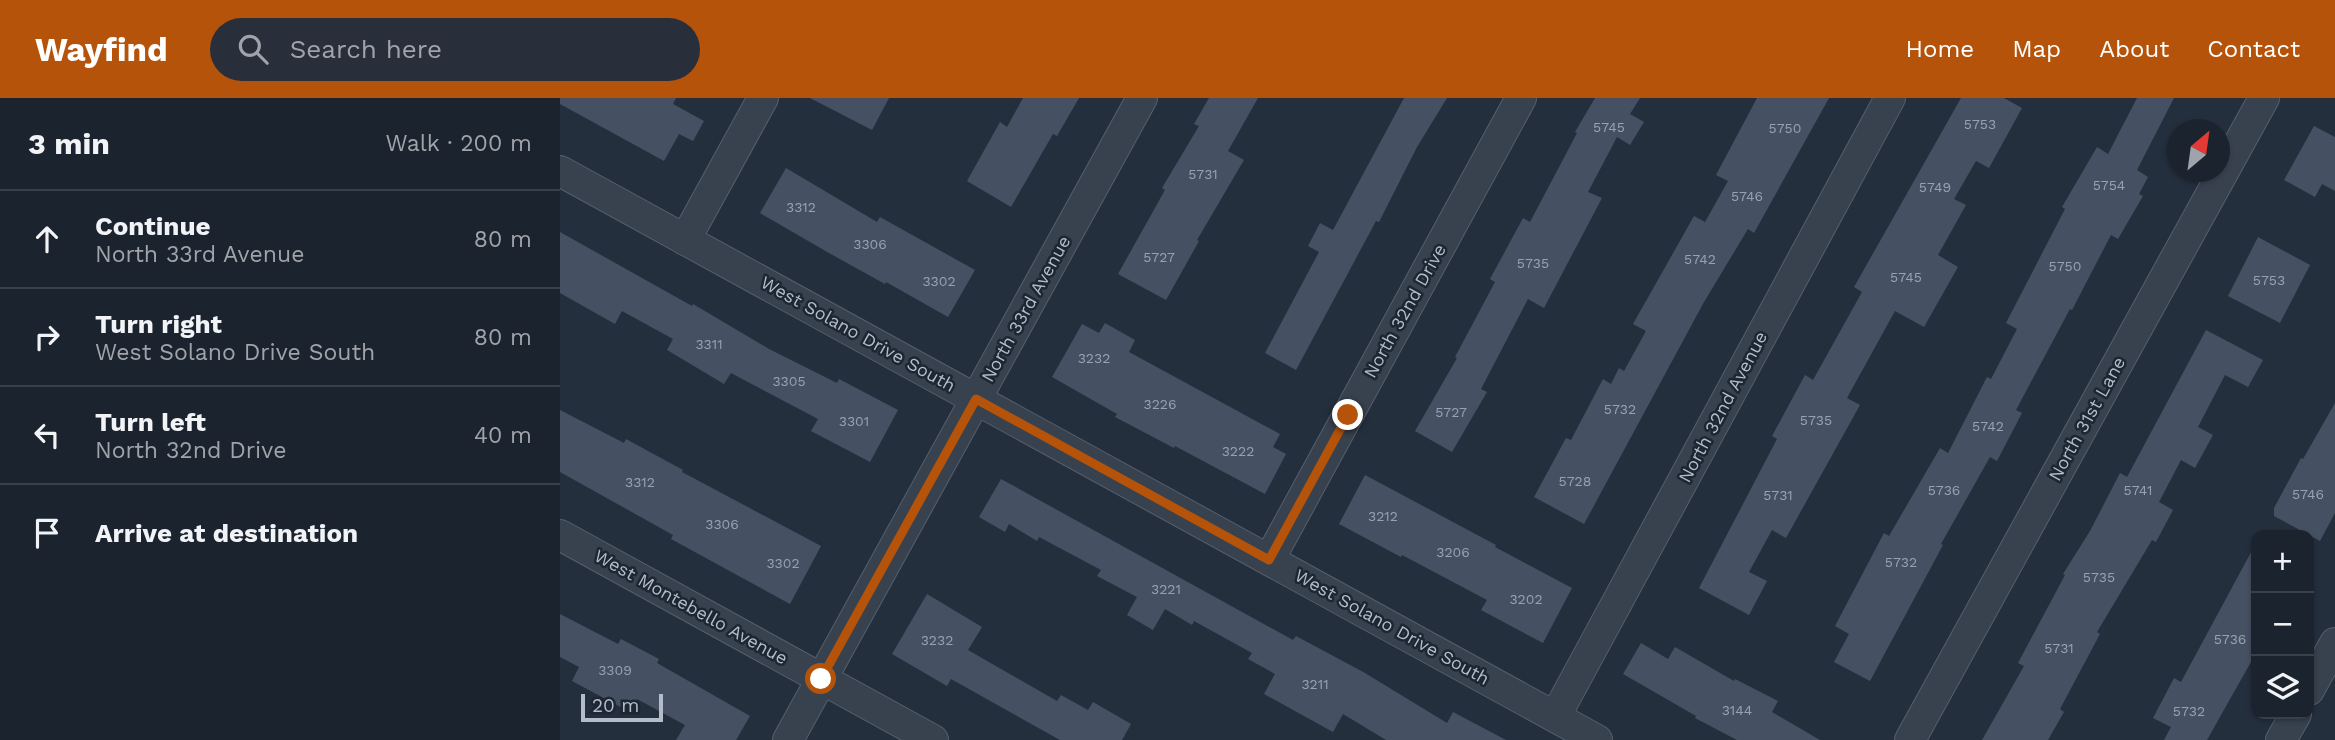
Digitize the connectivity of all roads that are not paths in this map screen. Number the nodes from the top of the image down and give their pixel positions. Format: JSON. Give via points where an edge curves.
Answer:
{"nodes":[{"id":1,"x":763,"y":98,"type":"edge"},
{"id":2,"x":1142,"y":98,"type":"edge"},
{"id":3,"x":1521,"y":98,"type":"edge"},
{"id":4,"x":1890,"y":98,"type":"edge"},
{"id":5,"x":2264,"y":98,"type":"edge"},
{"id":6,"x":560,"y":171,"type":"edge"},
{"id":7,"x":685,"y":240,"type":"junction"},
{"id":8,"x":976,"y":399,"type":"junction"},
{"id":9,"x":560,"y":535,"type":"edge"},
{"id":10,"x":1269,"y":560,"type":"junction"},
{"id":11,"x":2335,"y":643,"type":"edge"},
{"id":12,"x":821,"y":679,"type":"junction"},
{"id":13,"x":2314,"y":681,"type":"edge"},
{"id":14,"x":1555,"y":717,"type":"junction"},
{"id":15,"x":788,"y":740,"type":"edge"},
{"id":16,"x":933,"y":740,"type":"edge"},
{"id":17,"x":1597,"y":740,"type":"edge"},
{"id":18,"x":1910,"y":740,"type":"edge"}],
"edges":[{"from":1,"to":7,"type":"street"},
{"from":2,"to":8,"type":"street","name":"North 33rd Avenue"},
{"from":3,"to":10,"type":"street","name":"North 32nd Drive"},
{"from":4,"to":14,"type":"street","name":"North 32nd Avenue"},
{"from":5,"to":18,"type":"street","name":"North 31st Lane"},
{"from":6,"to":7,"type":"street","name":"West Solano Drive South"},
{"from":7,"to":8,"type":"street","name":"West Solano Drive South"},
{"from":8,"to":10,"type":"street","name":"West Solano Drive South"},
{"from":8,"to":12,"type":"street","name":"North 33rd Avenue"},
{"from":9,"to":12,"type":"street","name":"West Montebello Avenue"},
{"from":10,"to":14,"type":"street","name":"West Solano Drive South"},
{"from":11,"to":13,"type":"street"},
{"from":12,"to":15,"type":"street","name":"North 33rd Avenue"},
{"from":12,"to":16,"type":"street","name":"West Montebello Avenue"},
{"from":14,"to":17,"type":"street","name":"West Solano Drive South"}]}
